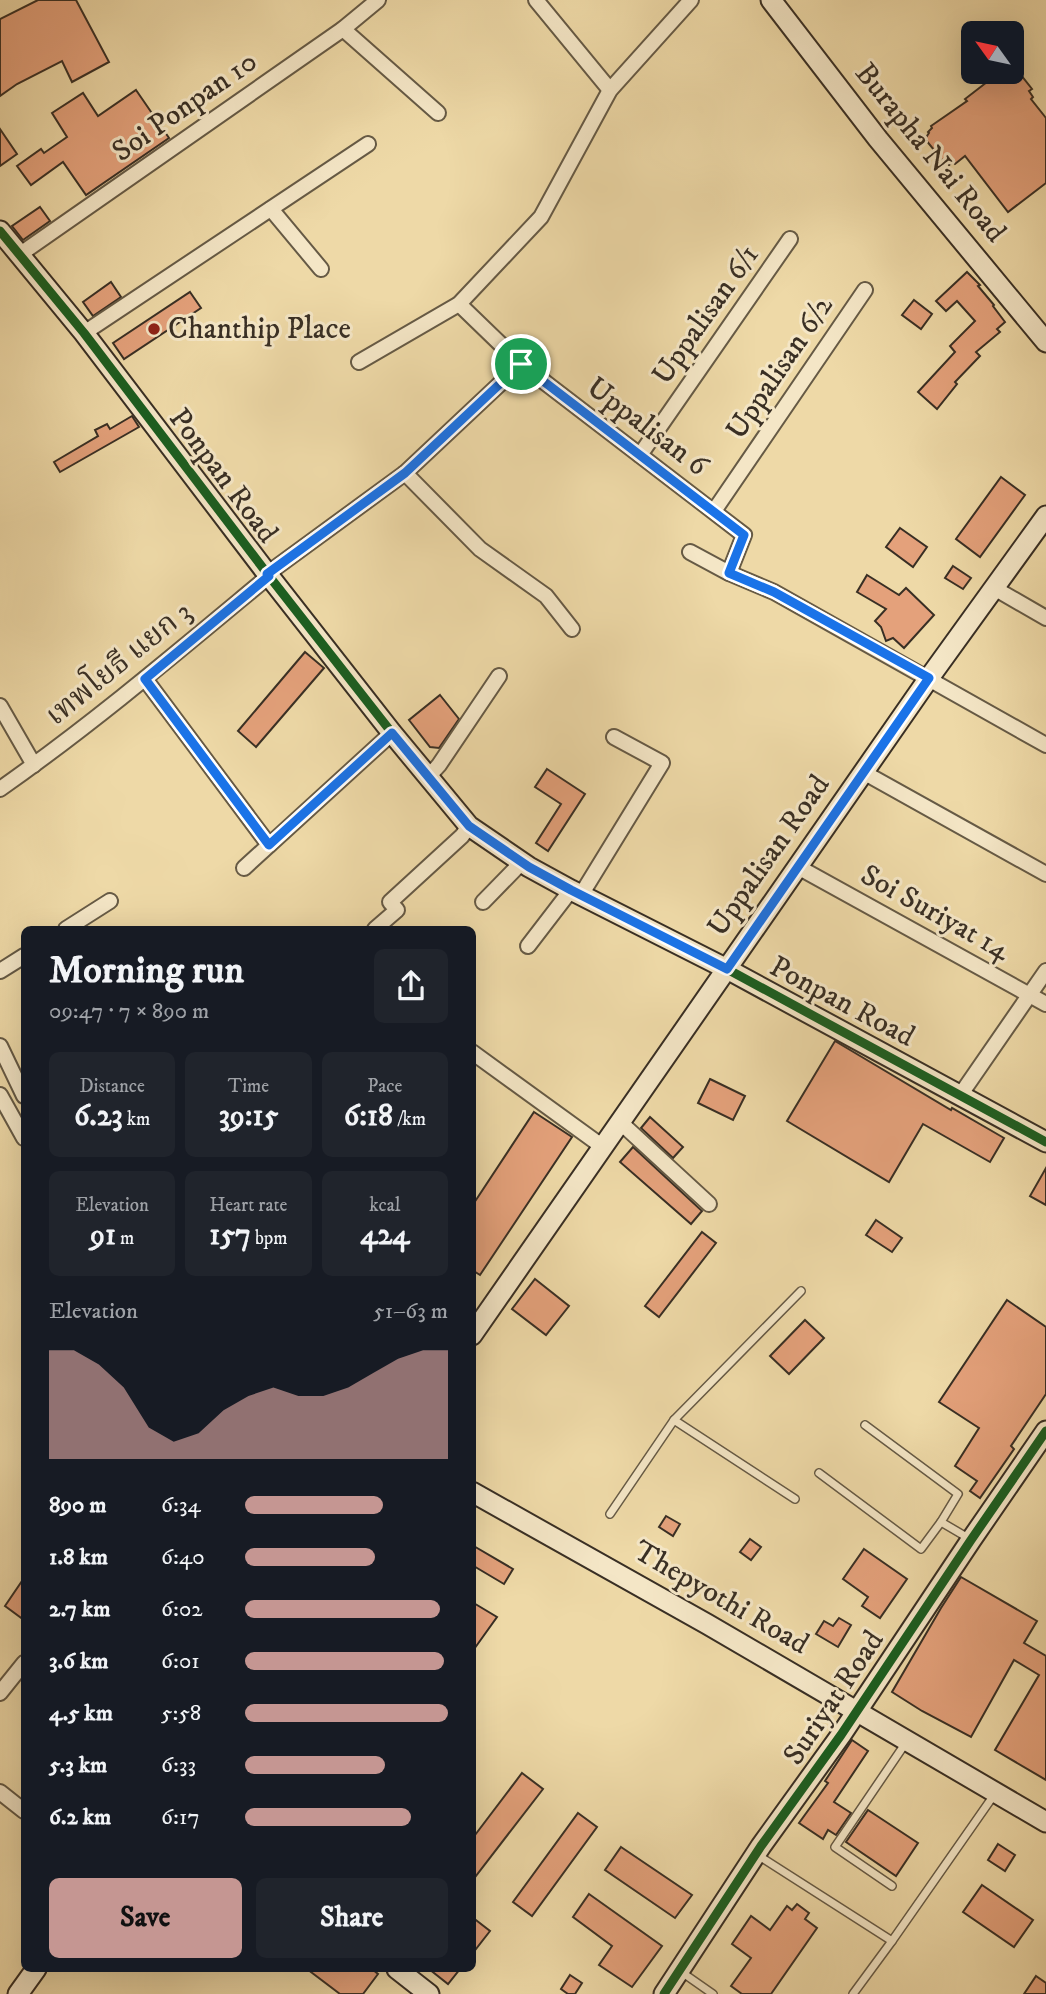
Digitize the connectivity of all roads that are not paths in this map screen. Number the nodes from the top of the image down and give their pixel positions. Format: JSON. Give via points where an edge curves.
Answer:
{"nodes":[{"id":1,"x":378,"y":0,"type":"edge"},
{"id":2,"x":536,"y":0,"type":"edge"},
{"id":3,"x":691,"y":0,"type":"edge"},
{"id":4,"x":776,"y":2,"type":"edge"},
{"id":5,"x":343,"y":29,"type":"junction"},
{"id":6,"x":610,"y":89,"type":"junction"},
{"id":7,"x":438,"y":113,"type":"dead end"},
{"id":8,"x":368,"y":144,"type":"dead end"},
{"id":9,"x":271,"y":209,"type":"junction"},
{"id":10,"x":0,"y":231,"type":"edge"},
{"id":11,"x":790,"y":239,"type":"dead end"},
{"id":12,"x":19,"y":255,"type":"junction"},
{"id":13,"x":321,"y":269,"type":"dead end"},
{"id":14,"x":865,"y":290,"type":"dead end"},
{"id":15,"x":459,"y":304,"type":"junction"},
{"id":16,"x":84,"y":333,"type":"junction"},
{"id":17,"x":1046,"y":342,"type":"edge"},
{"id":18,"x":359,"y":362,"type":"dead end"},
{"id":19,"x":521,"y":364,"type":"junction"},
{"id":20,"x":640,"y":455,"type":"junction"},
{"id":21,"x":405,"y":473,"type":"junction"},
{"id":22,"x":714,"y":511,"type":"junction"},
{"id":23,"x":1043,"y":527,"type":"edge"},
{"id":24,"x":690,"y":552,"type":"dead end"},
{"id":25,"x":729,"y":573,"type":"junction"},
{"id":26,"x":268,"y":575,"type":"junction"},
{"id":27,"x":994,"y":589,"type":"junction"},
{"id":28,"x":1046,"y":618,"type":"edge"},
{"id":29,"x":572,"y":629,"type":"dead end"},
{"id":30,"x":499,"y":676,"type":"dead end"},
{"id":31,"x":929,"y":678,"type":"junction"},
{"id":32,"x":145,"y":679,"type":"junction"},
{"id":33,"x":0,"y":706,"type":"edge"},
{"id":34,"x":392,"y":733,"type":"junction"},
{"id":35,"x":614,"y":737,"type":"dead end"},
{"id":36,"x":1046,"y":745,"type":"edge"},
{"id":37,"x":34,"y":765,"type":"junction"},
{"id":38,"x":863,"y":772,"type":"junction"},
{"id":39,"x":429,"y":776,"type":"junction"},
{"id":40,"x":0,"y":789,"type":"edge"},
{"id":41,"x":469,"y":826,"type":"junction"},
{"id":42,"x":269,"y":845,"type":"junction"},
{"id":43,"x":522,"y":862,"type":"junction"},
{"id":44,"x":798,"y":867,"type":"junction"},
{"id":45,"x":244,"y":868,"type":"dead end"},
{"id":46,"x":1046,"y":874,"type":"edge"},
{"id":47,"x":576,"y":893,"type":"junction"},
{"id":48,"x":110,"y":901,"type":"dead end"},
{"id":49,"x":483,"y":902,"type":"dead end"},
{"id":50,"x":71,"y":926,"type":"edge"},
{"id":51,"x":378,"y":926,"type":"edge"},
{"id":52,"x":528,"y":946,"type":"dead end"},
{"id":53,"x":21,"y":958,"type":"edge"},
{"id":54,"x":727,"y":969,"type":"junction"},
{"id":55,"x":0,"y":971,"type":"edge"},
{"id":56,"x":1046,"y":971,"type":"edge"},
{"id":57,"x":1029,"y":995,"type":"junction"},
{"id":58,"x":1046,"y":1004,"type":"edge"},
{"id":59,"x":0,"y":1046,"type":"edge"},
{"id":60,"x":476,"y":1055,"type":"edge"},
{"id":61,"x":21,"y":1090,"type":"edge"},
{"id":62,"x":961,"y":1094,"type":"junction"},
{"id":63,"x":0,"y":1095,"type":"edge"},
{"id":64,"x":620,"y":1122,"type":"junction"},
{"id":65,"x":21,"y":1133,"type":"edge"},
{"id":66,"x":1046,"y":1142,"type":"edge"},
{"id":67,"x":603,"y":1147,"type":"junction"},
{"id":68,"x":709,"y":1204,"type":"dead end"},
{"id":69,"x":801,"y":1291,"type":"dead end"},
{"id":70,"x":476,"y":1329,"type":"edge"},
{"id":71,"x":674,"y":1420,"type":"junction"},
{"id":72,"x":865,"y":1425,"type":"dead end"},
{"id":73,"x":1046,"y":1431,"type":"edge"},
{"id":74,"x":819,"y":1473,"type":"dead end"},
{"id":75,"x":476,"y":1494,"type":"edge"},
{"id":76,"x":795,"y":1500,"type":"dead end"},
{"id":77,"x":610,"y":1514,"type":"dead end"},
{"id":78,"x":941,"y":1522,"type":"junction"},
{"id":79,"x":971,"y":1540,"type":"junction"},
{"id":80,"x":21,"y":1667,"type":"edge"},
{"id":81,"x":0,"y":1693,"type":"edge"},
{"id":82,"x":856,"y":1711,"type":"junction"},
{"id":83,"x":908,"y":1741,"type":"junction"},
{"id":84,"x":0,"y":1792,"type":"edge"},
{"id":85,"x":995,"y":1793,"type":"junction"},
{"id":86,"x":21,"y":1809,"type":"edge"},
{"id":87,"x":1046,"y":1822,"type":"edge"},
{"id":88,"x":756,"y":1854,"type":"junction"},
{"id":89,"x":892,"y":1886,"type":"dead end"},
{"id":90,"x":892,"y":1941,"type":"junction"},
{"id":91,"x":679,"y":1971,"type":"junction"},
{"id":92,"x":34,"y":1972,"type":"edge"},
{"id":93,"x":401,"y":1972,"type":"edge"},
{"id":94,"x":19,"y":1994,"type":"edge"},
{"id":95,"x":429,"y":1994,"type":"edge"},
{"id":96,"x":664,"y":1994,"type":"edge"},
{"id":97,"x":713,"y":1994,"type":"edge"},
{"id":98,"x":853,"y":1994,"type":"edge"}],
"edges":[{"from":1,"to":5,"type":"street","name":"Soi Ponpan 10"},
{"from":2,"to":6,"type":"street"},
{"from":3,"to":6,"type":"street"},
{"from":4,"to":17,"type":"street","name":"Burapha Nai Road","via":[[878,139]]},
{"from":5,"to":7,"type":"street"},
{"from":5,"to":12,"type":"street","name":"Soi Ponpan 10"},
{"from":6,"to":15,"type":"street","via":[[541,216]]},
{"from":8,"to":9,"type":"street"},
{"from":9,"to":13,"type":"street"},
{"from":9,"to":16,"type":"street"},
{"from":10,"to":12,"type":"street","name":"Ponpan Road"},
{"from":11,"to":20,"type":"street","name":"Uppalisan 6/1"},
{"from":12,"to":16,"type":"street","name":"Ponpan Road"},
{"from":14,"to":22,"type":"street","name":"Uppalisan 6/2"},
{"from":15,"to":18,"type":"street"},
{"from":15,"to":19,"type":"street","name":"Uppalisan 6"},
{"from":16,"to":26,"type":"street","name":"Ponpan Road"},
{"from":19,"to":20,"type":"street","name":"Uppalisan 6"},
{"from":19,"to":21,"type":"street","name":"เทพโยธี แยก 3"},
{"from":20,"to":22,"type":"street","name":"Uppalisan 6"},
{"from":21,"to":26,"type":"street","name":"เทพโยธี แยก 3"},
{"from":21,"to":29,"type":"street","via":[[480,549],[546,596]]},
{"from":22,"to":25,"type":"street","name":"Uppalisan 6","via":[[744,535]]},
{"from":23,"to":27,"type":"street","name":"Uppalisan Road"},
{"from":24,"to":25,"type":"street"},
{"from":25,"to":31,"type":"street","via":[[774,592]]},
{"from":26,"to":32,"type":"street","name":"เทพโยธี แยก 3"},
{"from":26,"to":34,"type":"street","name":"Ponpan Road"},
{"from":27,"to":28,"type":"street"},
{"from":27,"to":31,"type":"street","name":"Uppalisan Road"},
{"from":30,"to":39,"type":"street"},
{"from":31,"to":36,"type":"street"},
{"from":31,"to":38,"type":"street","name":"Uppalisan Road"},
{"from":32,"to":37,"type":"street","name":"เทพโยธี แยก 3"},
{"from":32,"to":42,"type":"street"},
{"from":33,"to":37,"type":"street"},
{"from":34,"to":39,"type":"street","name":"Ponpan Road"},
{"from":34,"to":42,"type":"street"},
{"from":35,"to":47,"type":"street","via":[[662,763]]},
{"from":37,"to":40,"type":"street","name":"เทพโยธี แยก 3"},
{"from":38,"to":44,"type":"street","name":"Uppalisan Road"},
{"from":38,"to":46,"type":"street"},
{"from":39,"to":41,"type":"street","name":"Ponpan Road"},
{"from":41,"to":43,"type":"street","name":"Ponpan Road"},
{"from":41,"to":51,"type":"street","via":[[390,902],[397,910]]},
{"from":42,"to":45,"type":"street"},
{"from":43,"to":47,"type":"street","name":"Ponpan Road"},
{"from":43,"to":49,"type":"street"},
{"from":44,"to":54,"type":"street","name":"Uppalisan Road"},
{"from":44,"to":57,"type":"street","name":"Soi Suriyat 14"},
{"from":47,"to":52,"type":"street"},
{"from":47,"to":54,"type":"street","name":"Ponpan Road"},
{"from":48,"to":50,"type":"street"},
{"from":53,"to":55,"type":"street"},
{"from":54,"to":62,"type":"street","name":"Ponpan Road"},
{"from":54,"to":64,"type":"street","name":"Uppalisan Road"},
{"from":56,"to":57,"type":"street"},
{"from":57,"to":58,"type":"street","name":"Soi Suriyat 14"},
{"from":57,"to":62,"type":"street"},
{"from":59,"to":61,"type":"street"},
{"from":60,"to":67,"type":"street"},
{"from":62,"to":66,"type":"street","name":"Ponpan Road"},
{"from":63,"to":65,"type":"street"},
{"from":64,"to":67,"type":"street","name":"Uppalisan Road"},
{"from":64,"to":68,"type":"street"},
{"from":67,"to":70,"type":"street","name":"Uppalisan Road"},
{"from":69,"to":71,"type":"lane"},
{"from":71,"to":76,"type":"lane"},
{"from":71,"to":77,"type":"lane"},
{"from":72,"to":78,"type":"lane","via":[[958,1494]]},
{"from":73,"to":79,"type":"street","name":"Suriyat Road"},
{"from":74,"to":78,"type":"lane","via":[[921,1549]]},
{"from":75,"to":82,"type":"street","name":"Thepyothi Road"},
{"from":78,"to":79,"type":"lane"},
{"from":79,"to":82,"type":"street","name":"Suriyat Road"},
{"from":80,"to":81,"type":"street"},
{"from":82,"to":83,"type":"street","name":"Thepyothi Road"},
{"from":82,"to":88,"type":"street","name":"Suriyat Road"},
{"from":83,"to":85,"type":"street","name":"Thepyothi Road"},
{"from":83,"to":89,"type":"lane","via":[[835,1847]]},
{"from":84,"to":86,"type":"street"},
{"from":85,"to":87,"type":"street","name":"Thepyothi Road"},
{"from":85,"to":90,"type":"lane"},
{"from":88,"to":90,"type":"lane"},
{"from":88,"to":91,"type":"street","name":"Suriyat Road"},
{"from":90,"to":98,"type":"lane"},
{"from":91,"to":96,"type":"street","name":"Suriyat Road"},
{"from":91,"to":97,"type":"lane"},
{"from":92,"to":94,"type":"street"},
{"from":93,"to":95,"type":"street"}]}
